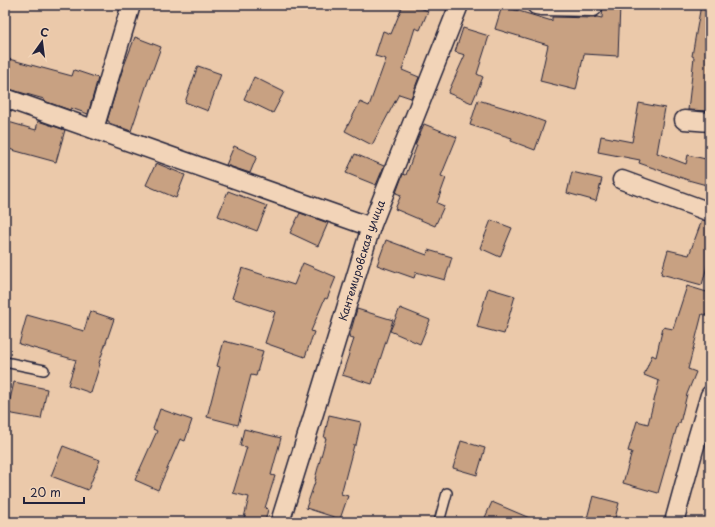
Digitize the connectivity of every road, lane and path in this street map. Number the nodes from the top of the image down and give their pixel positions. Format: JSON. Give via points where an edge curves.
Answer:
{"nodes":[{"id":1,"x":131,"y":5,"type":"edge"},
{"id":2,"x":459,"y":5,"type":"edge"},
{"id":3,"x":536,"y":5,"type":"edge"},
{"id":4,"x":593,"y":7,"type":"dead end"},
{"id":5,"x":5,"y":98,"type":"edge"},
{"id":6,"x":684,"y":120,"type":"dead end"},
{"id":7,"x":710,"y":122,"type":"edge"},
{"id":8,"x":94,"y":130,"type":"junction"},
{"id":9,"x":622,"y":180,"type":"dead end"},
{"id":10,"x":710,"y":212,"type":"edge"},
{"id":11,"x":371,"y":227,"type":"junction"},
{"id":12,"x":5,"y":362,"type":"edge"},
{"id":13,"x":44,"y":370,"type":"dead end"},
{"id":14,"x":710,"y":395,"type":"edge"},
{"id":15,"x":447,"y":493,"type":"dead end"},
{"id":16,"x":280,"y":522,"type":"edge"},
{"id":17,"x":439,"y":522,"type":"edge"},
{"id":18,"x":674,"y":522,"type":"edge"}],
"edges":[{"from":1,"to":8,"type":"street"},
{"from":2,"to":11,"type":"street","name":"Кантемировская улица"},
{"from":3,"to":4,"type":"street"},
{"from":5,"to":8,"type":"street"},
{"from":6,"to":7,"type":"street"},
{"from":8,"to":11,"type":"street"},
{"from":9,"to":10,"type":"street"},
{"from":11,"to":16,"type":"street","name":"Кантемировская улица"},
{"from":12,"to":13,"type":"lane"},
{"from":14,"to":18,"type":"street"},
{"from":15,"to":17,"type":"lane"}]}
